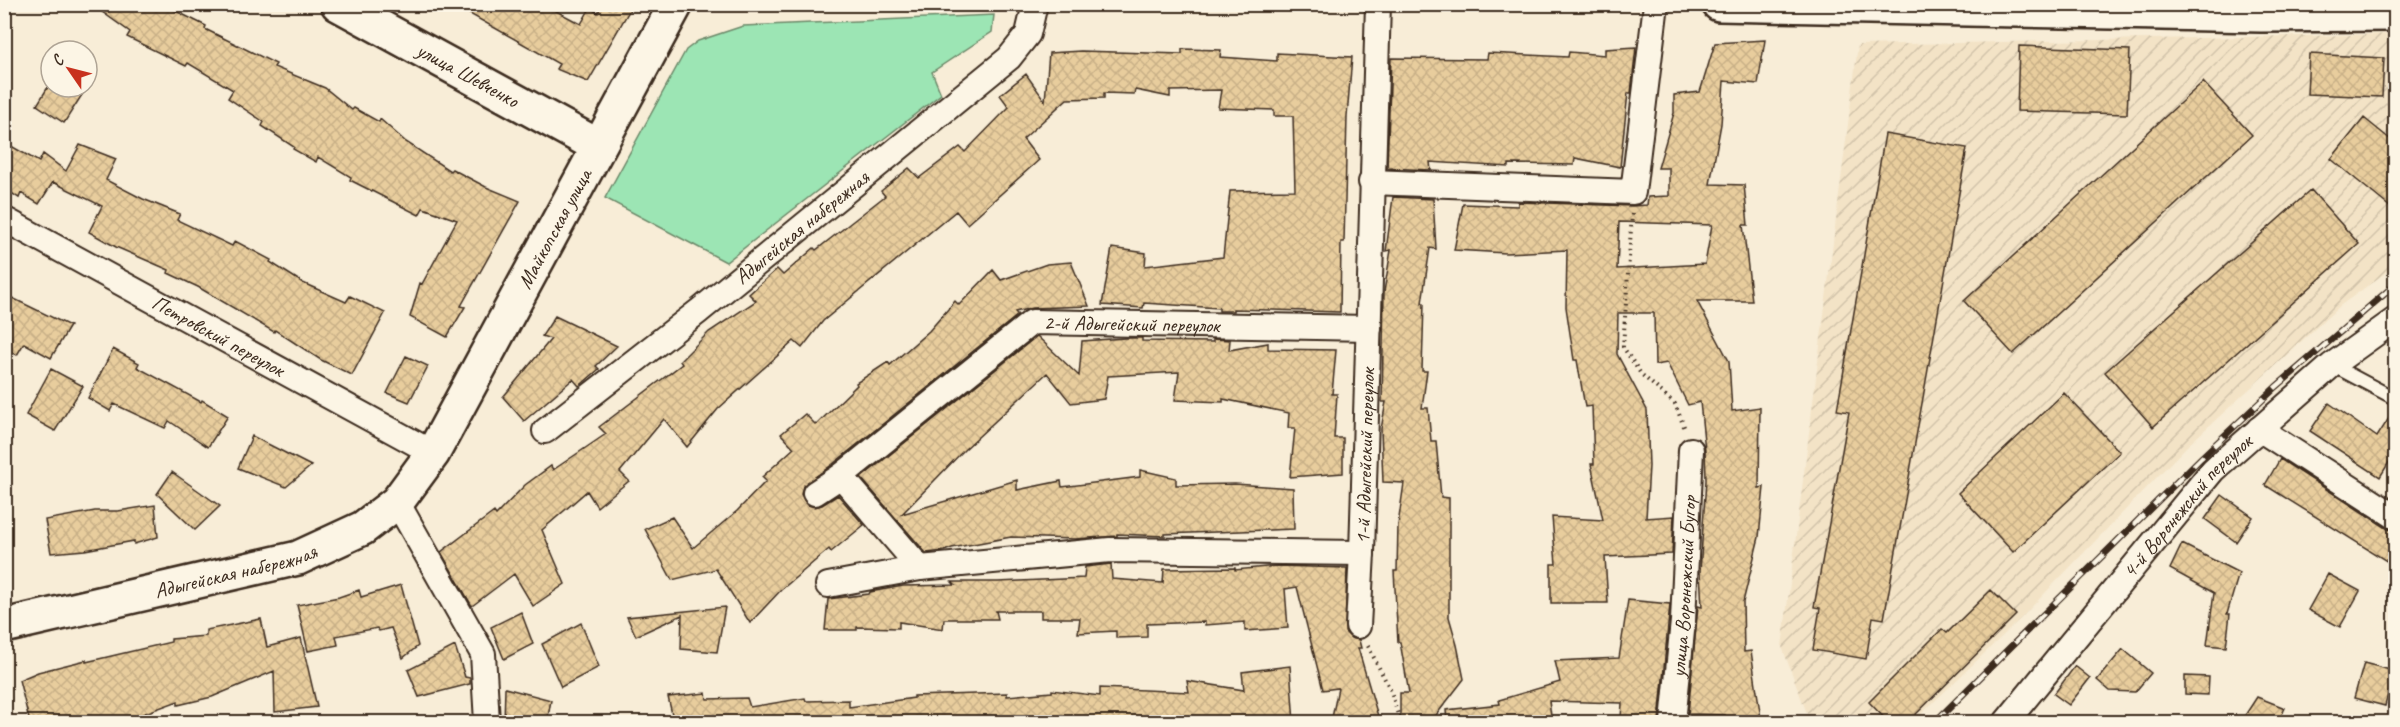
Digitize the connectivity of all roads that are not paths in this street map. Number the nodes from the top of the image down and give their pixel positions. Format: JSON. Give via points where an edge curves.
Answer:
{"nodes":[{"id":1,"x":338,"y":4,"type":"edge"},
{"id":2,"x":676,"y":4,"type":"edge"},
{"id":3,"x":1035,"y":4,"type":"edge"},
{"id":4,"x":1378,"y":4,"type":"edge"},
{"id":5,"x":1656,"y":4,"type":"edge"},
{"id":6,"x":1719,"y":4,"type":"edge"},
{"id":7,"x":2396,"y":14,"type":"edge"},
{"id":8,"x":598,"y":146,"type":"junction"},
{"id":9,"x":1371,"y":182,"type":"junction"},
{"id":10,"x":4,"y":219,"type":"edge"},
{"id":11,"x":2396,"y":319,"type":"edge"},
{"id":12,"x":1369,"y":328,"type":"junction"},
{"id":13,"x":2332,"y":365,"type":"junction"},
{"id":14,"x":2396,"y":399,"type":"edge"},
{"id":15,"x":2259,"y":429,"type":"junction"},
{"id":16,"x":545,"y":431,"type":"dead end"},
{"id":17,"x":1691,"y":450,"type":"road end"},
{"id":18,"x":433,"y":453,"type":"junction"},
{"id":19,"x":841,"y":476,"type":"junction"},
{"id":20,"x":815,"y":493,"type":"dead end"},
{"id":21,"x":397,"y":502,"type":"junction"},
{"id":22,"x":2396,"y":517,"type":"edge"},
{"id":23,"x":1362,"y":552,"type":"junction"},
{"id":24,"x":920,"y":568,"type":"junction"},
{"id":25,"x":828,"y":585,"type":"dead end"},
{"id":26,"x":4,"y":626,"type":"edge"},
{"id":27,"x":1358,"y":626,"type":"road end"},
{"id":28,"x":2015,"y":720,"type":"edge"},
{"id":29,"x":487,"y":723,"type":"edge"},
{"id":30,"x":1673,"y":723,"type":"edge"}],
"edges":[{"from":1,"to":8,"type":"street","name":"улица Шевченко"},
{"from":2,"to":8,"type":"street","name":"Майкопская улица"},
{"from":3,"to":16,"type":"street","name":"Адыгейская набережная","via":[[1028,34],[1009,58],[708,304]]},
{"from":4,"to":9,"type":"street","name":"1-й Адыгейский переулок"},
{"from":5,"to":9,"type":"street","via":[[1633,192]]},
{"from":6,"to":7,"type":"street","via":[[2249,15]]},
{"from":8,"to":18,"type":"street","name":"Майкопская улица"},
{"from":9,"to":12,"type":"street","name":"1-й Адыгейский переулок"},
{"from":10,"to":18,"type":"street","name":"Петровский переулок"},
{"from":11,"to":13,"type":"street","name":"4-й Воронежский переулок"},
{"from":12,"to":19,"type":"street","name":"2-й Адыгейский переулок","via":[[1032,322]]},
{"from":12,"to":23,"type":"street","name":"1-й Адыгейский переулок"},
{"from":13,"to":14,"type":"lane"},
{"from":13,"to":15,"type":"street","name":"4-й Воронежский переулок"},
{"from":15,"to":22,"type":"street"},
{"from":15,"to":28,"type":"street","name":"4-й Воронежский переулок","via":[[2213,470]]},
{"from":17,"to":30,"type":"street","name":"улица Воронежский Бугор","via":[[1683,621]]},
{"from":18,"to":21,"type":"street","name":"Адыгейская набережная"},
{"from":19,"to":20,"type":"street","name":"2-й Адыгейский переулок"},
{"from":19,"to":24,"type":"street"},
{"from":21,"to":26,"type":"street","name":"Адыгейская набережная","via":[[363,528],[298,558]]},
{"from":21,"to":29,"type":"street","via":[[483,654]]},
{"from":23,"to":24,"type":"street","via":[[1110,550]]},
{"from":23,"to":27,"type":"street","name":"1-й Адыгейский переулок"},
{"from":24,"to":25,"type":"street"}]}
